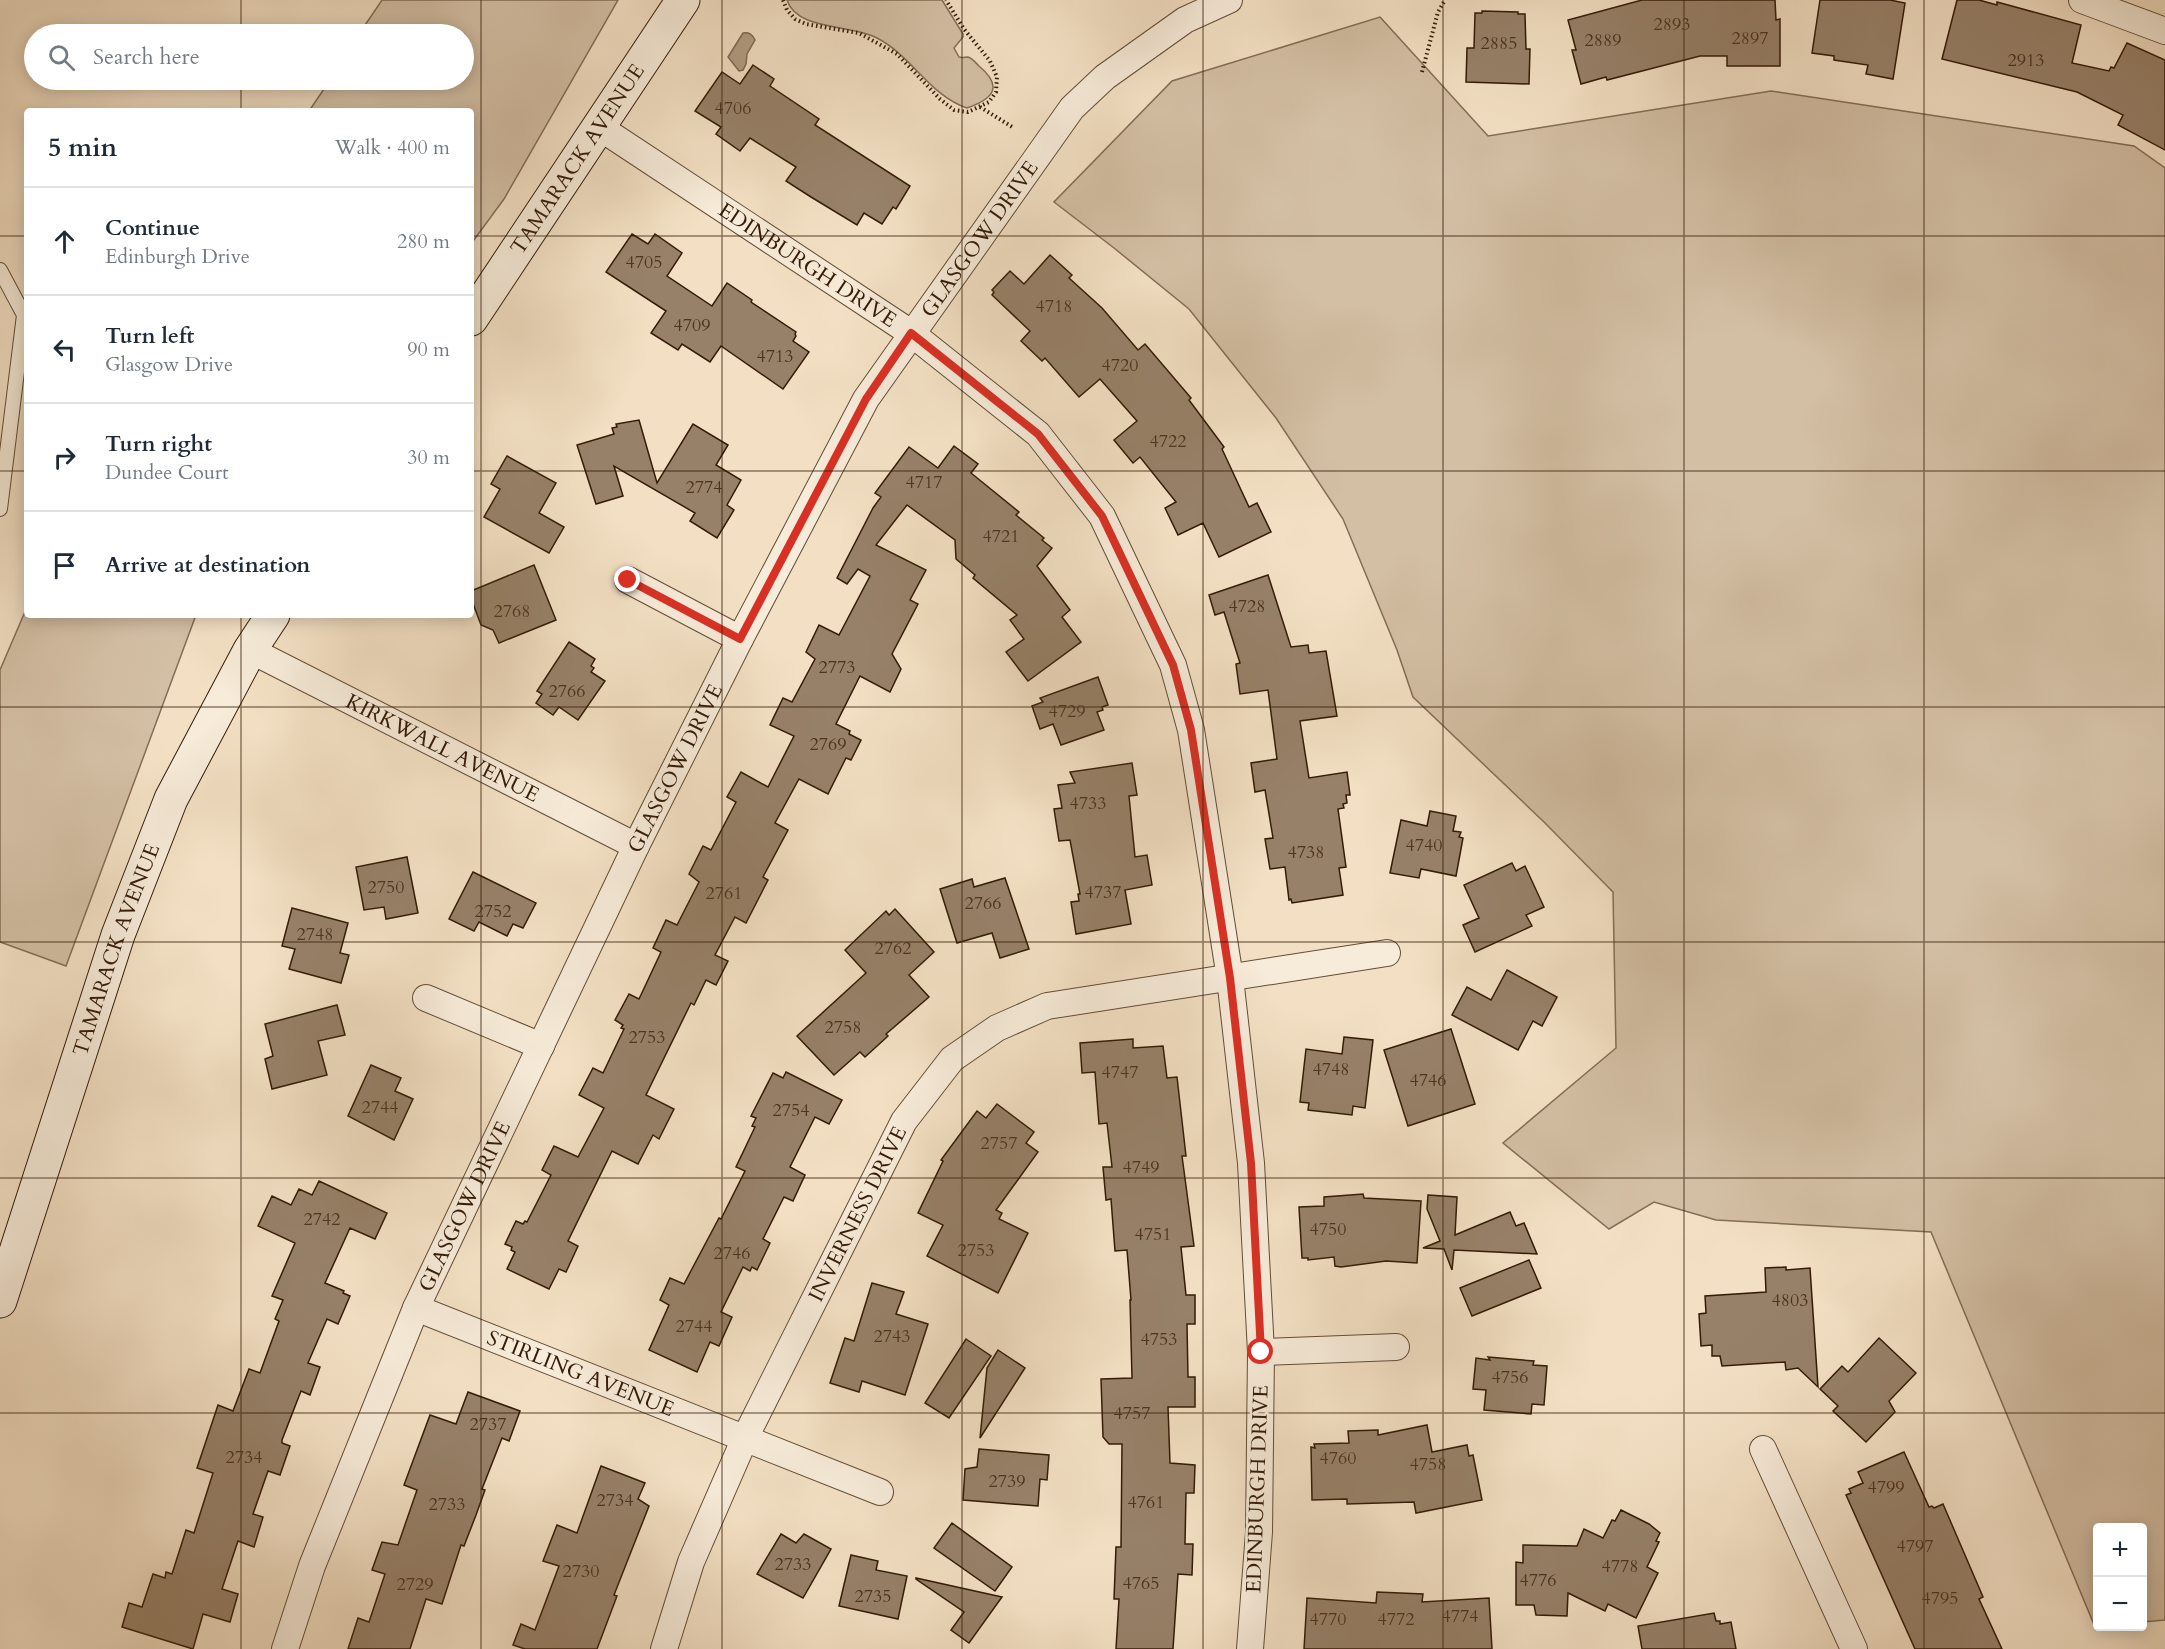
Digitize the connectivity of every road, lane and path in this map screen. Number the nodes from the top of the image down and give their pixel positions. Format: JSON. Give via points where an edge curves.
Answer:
{"nodes":[{"id":1,"x":683,"y":0,"type":"edge"},
{"id":2,"x":783,"y":0,"type":"edge"},
{"id":3,"x":946,"y":0,"type":"edge"},
{"id":4,"x":1229,"y":0,"type":"edge"},
{"id":5,"x":1445,"y":0,"type":"edge"},
{"id":6,"x":2082,"y":0,"type":"edge"},
{"id":7,"x":2165,"y":31,"type":"edge"},
{"id":8,"x":1422,"y":72,"type":"dead end"},
{"id":9,"x":980,"y":107,"type":"junction"},
{"id":10,"x":599,"y":128,"type":"junction"},
{"id":11,"x":1014,"y":128,"type":"dead end"},
{"id":12,"x":0,"y":270,"type":"edge"},
{"id":13,"x":474,"y":315,"type":"edge"},
{"id":14,"x":911,"y":333,"type":"junction"},
{"id":15,"x":0,"y":509,"type":"edge"},
{"id":16,"x":628,"y":580,"type":"dead end"},
{"id":17,"x":271,"y":618,"type":"edge"},
{"id":18,"x":740,"y":639,"type":"junction"},
{"id":19,"x":250,"y":650,"type":"junction"},
{"id":20,"x":636,"y":846,"type":"junction"},
{"id":21,"x":1387,"y":953,"type":"dead end"},
{"id":22,"x":1230,"y":978,"type":"junction"},
{"id":23,"x":426,"y":998,"type":"dead end"},
{"id":24,"x":540,"y":1046,"type":"junction"},
{"id":25,"x":0,"y":1301,"type":"edge"},
{"id":26,"x":416,"y":1308,"type":"junction"},
{"id":27,"x":1396,"y":1347,"type":"dead end"},
{"id":28,"x":1261,"y":1352,"type":"junction"},
{"id":29,"x":745,"y":1438,"type":"junction"},
{"id":30,"x":1763,"y":1449,"type":"dead end"},
{"id":31,"x":880,"y":1492,"type":"dead end"},
{"id":32,"x":285,"y":1649,"type":"edge"},
{"id":33,"x":664,"y":1649,"type":"edge"},
{"id":34,"x":1250,"y":1649,"type":"edge"},
{"id":35,"x":1854,"y":1649,"type":"edge"}],
"edges":[{"from":1,"to":10,"type":"main road","name":"TAMARACK AVENUE"},
{"from":2,"to":9,"type":"path","via":[[795,19],[859,33],[897,54],[954,110],[968,112]]},
{"from":3,"to":9,"type":"path","via":[[997,77],[996,92]]},
{"from":4,"to":14,"type":"street","name":"GLASGOW DRIVE","via":[[1185,20],[1105,77],[1072,108]]},
{"from":5,"to":8,"type":"path"},
{"from":6,"to":7,"type":"street"},
{"from":9,"to":11,"type":"path"},
{"from":10,"to":13,"type":"main road","name":"TAMARACK AVENUE"},
{"from":10,"to":14,"type":"street","name":"EDINBURGH DRIVE"},
{"from":12,"to":15,"type":"lane","via":[[24,315]]},
{"from":14,"to":18,"type":"street","name":"GLASGOW DRIVE","via":[[866,399]]},
{"from":14,"to":22,"type":"street","name":"EDINBURGH DRIVE","via":[[1038,434],[1102,516],[1173,665],[1191,730]]},
{"from":16,"to":18,"type":"street"},
{"from":17,"to":19,"type":"main road","name":"TAMARACK AVENUE"},
{"from":18,"to":20,"type":"street","name":"GLASGOW DRIVE"},
{"from":19,"to":20,"type":"street","name":"KIRKWALL AVENUE"},
{"from":19,"to":25,"type":"main road","name":"TAMARACK AVENUE","via":[[171,799],[118,935]]},
{"from":20,"to":24,"type":"street","name":"GLASGOW DRIVE"},
{"from":21,"to":22,"type":"street","name":"INVERNESS DRIVE"},
{"from":22,"to":28,"type":"street","name":"EDINBURGH DRIVE","via":[[1251,1163]]},
{"from":22,"to":29,"type":"street","name":"INVERNESS DRIVE","via":[[1047,1006],[997,1028],[952,1059],[904,1121]]},
{"from":23,"to":24,"type":"street"},
{"from":24,"to":26,"type":"street","name":"GLASGOW DRIVE"},
{"from":26,"to":29,"type":"street","name":"STIRLING AVENUE"},
{"from":26,"to":32,"type":"street","name":"GLASGOW DRIVE","via":[[312,1566]]},
{"from":27,"to":28,"type":"street"},
{"from":28,"to":34,"type":"street","name":"EDINBURGH DRIVE","via":[[1259,1532]]},
{"from":29,"to":31,"type":"street","name":"STIRLING AVENUE"},
{"from":29,"to":33,"type":"street","name":"INVERNESS DRIVE","via":[[691,1562]]},
{"from":30,"to":35,"type":"street"}]}
